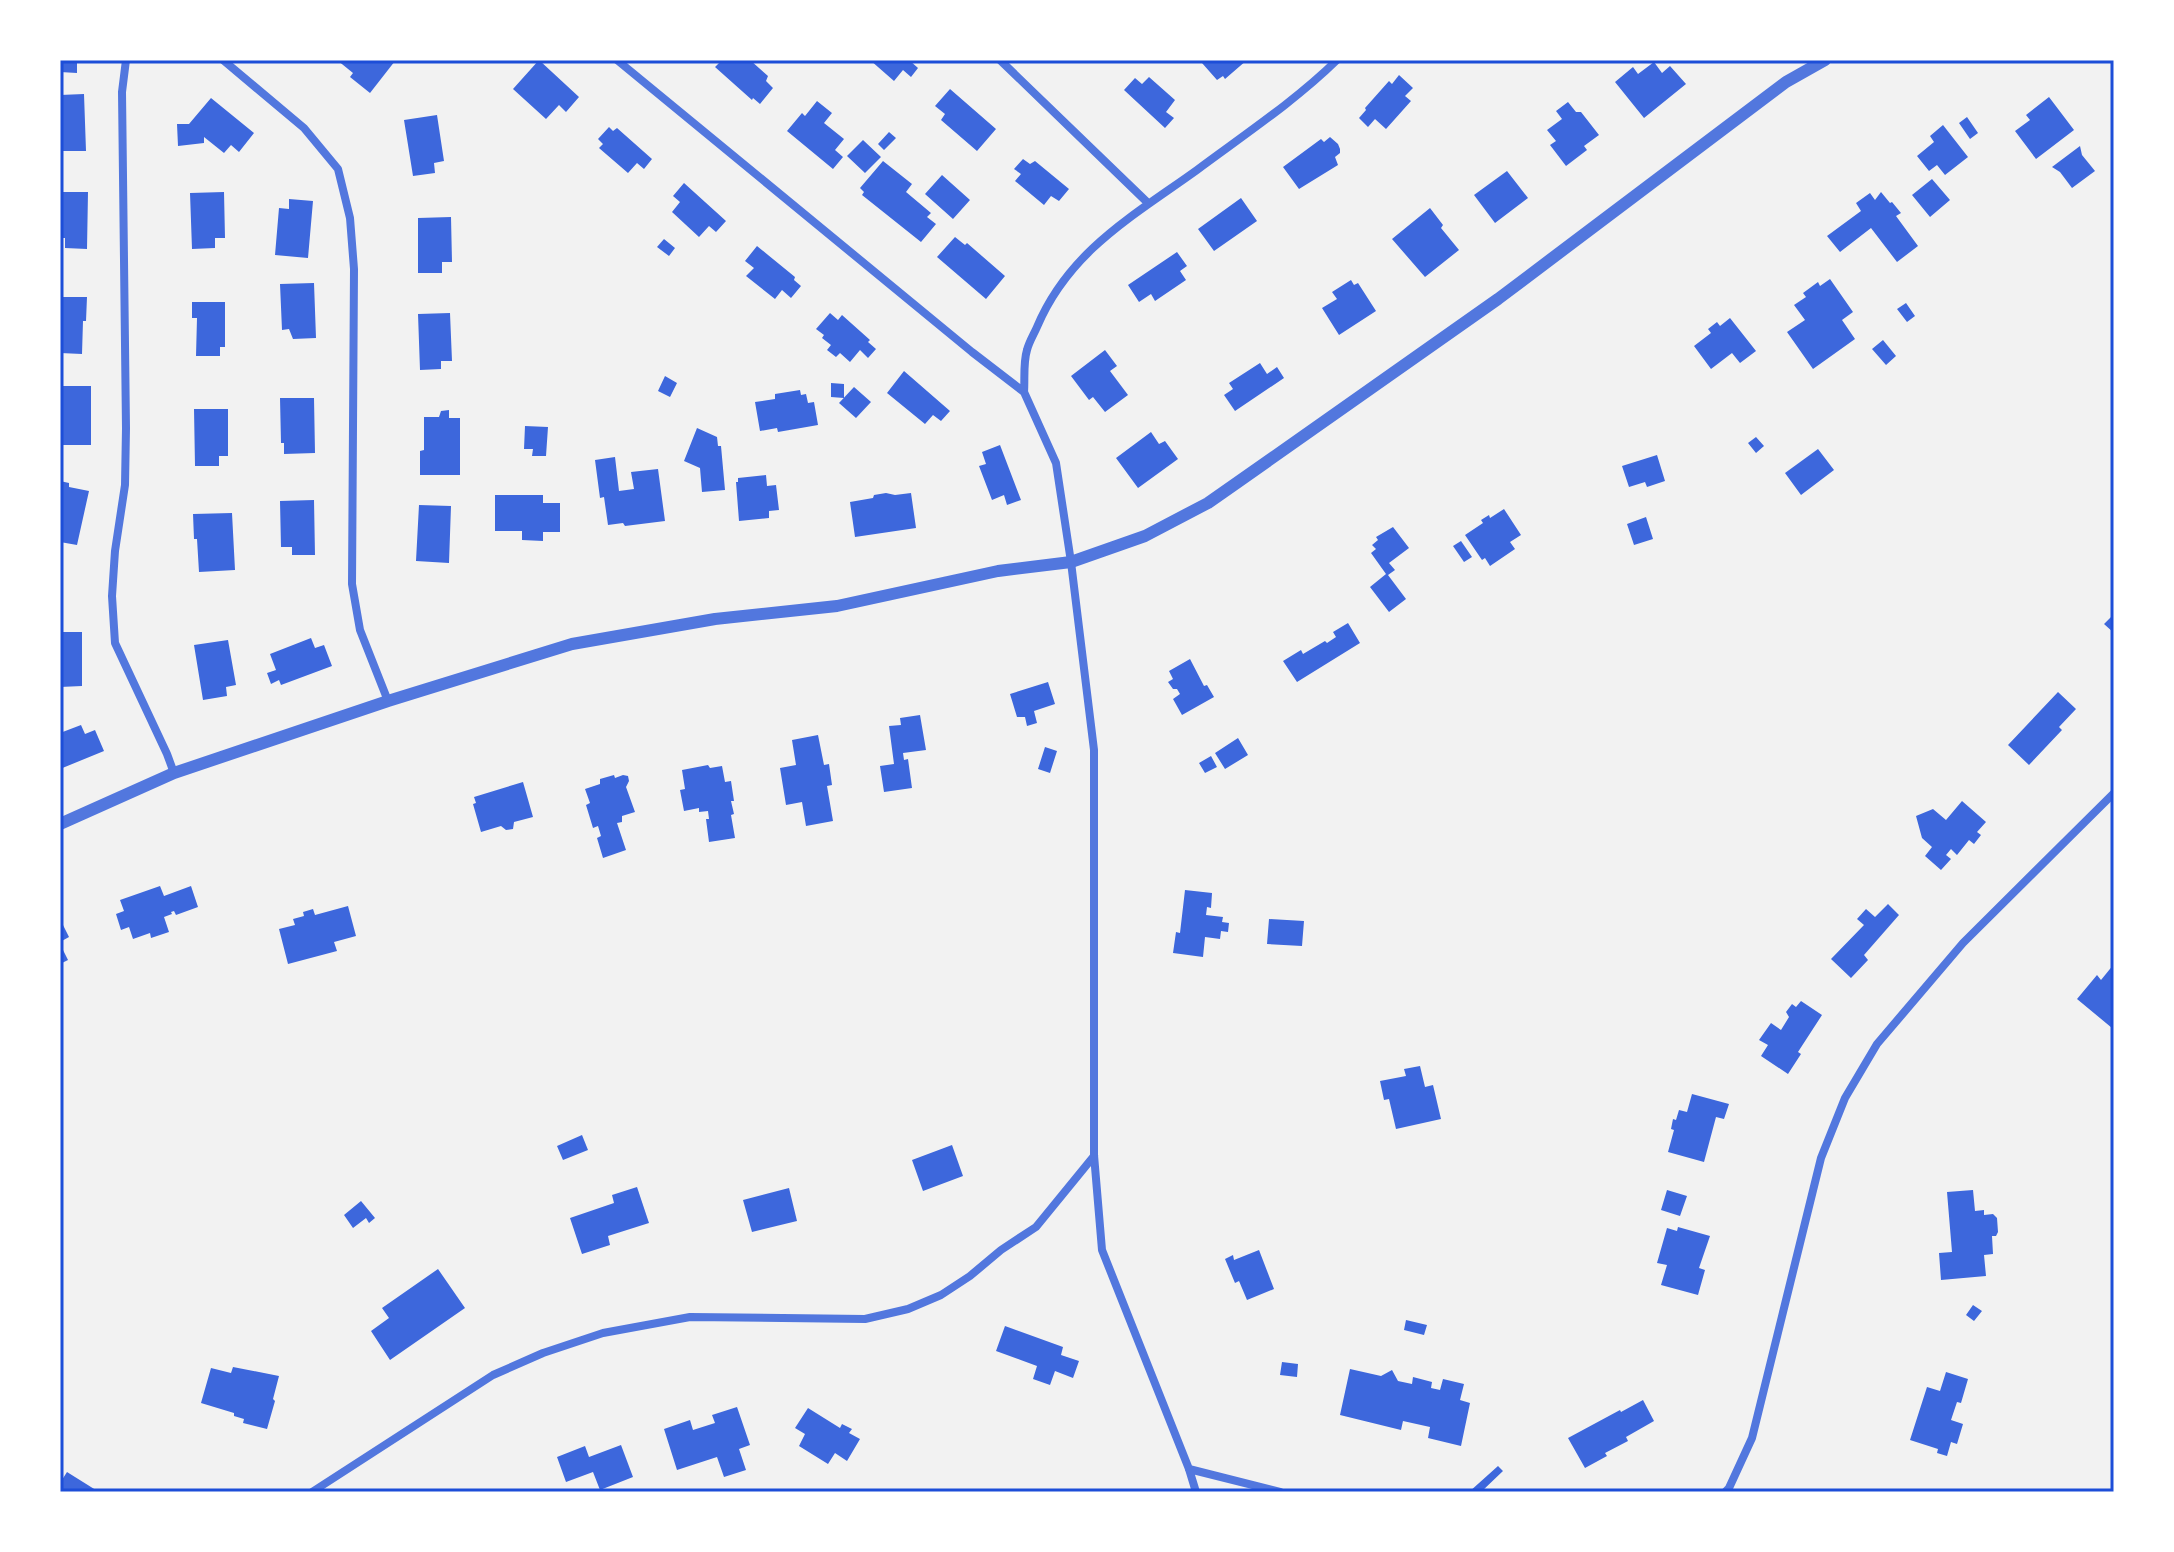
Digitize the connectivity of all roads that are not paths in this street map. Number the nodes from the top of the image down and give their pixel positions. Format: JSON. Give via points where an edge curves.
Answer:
{"nodes":[{"id":1,"x":126,"y":60,"type":"edge"},
{"id":2,"x":223,"y":60,"type":"edge"},
{"id":3,"x":617,"y":60,"type":"edge"},
{"id":4,"x":1000,"y":60,"type":"edge"},
{"id":5,"x":1337,"y":60,"type":"edge"},
{"id":6,"x":1825,"y":60,"type":"edge"},
{"id":7,"x":1148,"y":203,"type":"junction"},
{"id":8,"x":1024,"y":392,"type":"junction"},
{"id":9,"x":1071,"y":562,"type":"junction"},
{"id":10,"x":388,"y":701,"type":"junction"},
{"id":11,"x":174,"y":773,"type":"junction"},
{"id":12,"x":2114,"y":793,"type":"edge"},
{"id":13,"x":60,"y":824,"type":"edge"},
{"id":14,"x":1094,"y":1155,"type":"junction"},
{"id":15,"x":1189,"y":1469,"type":"junction"},
{"id":16,"x":312,"y":1492,"type":"edge"},
{"id":17,"x":1196,"y":1492,"type":"edge"},
{"id":18,"x":1280,"y":1492,"type":"edge"},
{"id":19,"x":1725,"y":1492,"type":"edge"}],
"edges":[{"from":1,"to":11,"type":"street","via":[[125,485],[112,596],[115,643]]},
{"from":2,"to":10,"type":"street","via":[[304,128],[338,169],[350,218],[354,269],[352,584],[360,630]]},
{"from":3,"to":8,"type":"street"},
{"from":4,"to":7,"type":"street"},
{"from":5,"to":7,"type":"street"},
{"from":6,"to":9,"type":"street","via":[[1786,82],[1498,299],[1208,503],[1145,536]]},
{"from":7,"to":8,"type":"street","via":[[1065,276],[1026,351]]},
{"from":8,"to":9,"type":"street","via":[[1056,463]]},
{"from":9,"to":10,"type":"street","via":[[998,571],[837,606],[715,619],[572,644]]},
{"from":9,"to":14,"type":"street","via":[[1094,750]]},
{"from":10,"to":11,"type":"street"},
{"from":11,"to":13,"type":"street"},
{"from":12,"to":19,"type":"street","via":[[1963,943],[1877,1044],[1845,1098],[1821,1158],[1752,1438]]},
{"from":14,"to":15,"type":"street","via":[[1102,1250]]},
{"from":14,"to":16,"type":"street","via":[[1036,1227],[941,1295],[865,1319],[690,1317],[603,1333],[493,1375]]},
{"from":15,"to":17,"type":"street"},
{"from":15,"to":18,"type":"street"}]}
